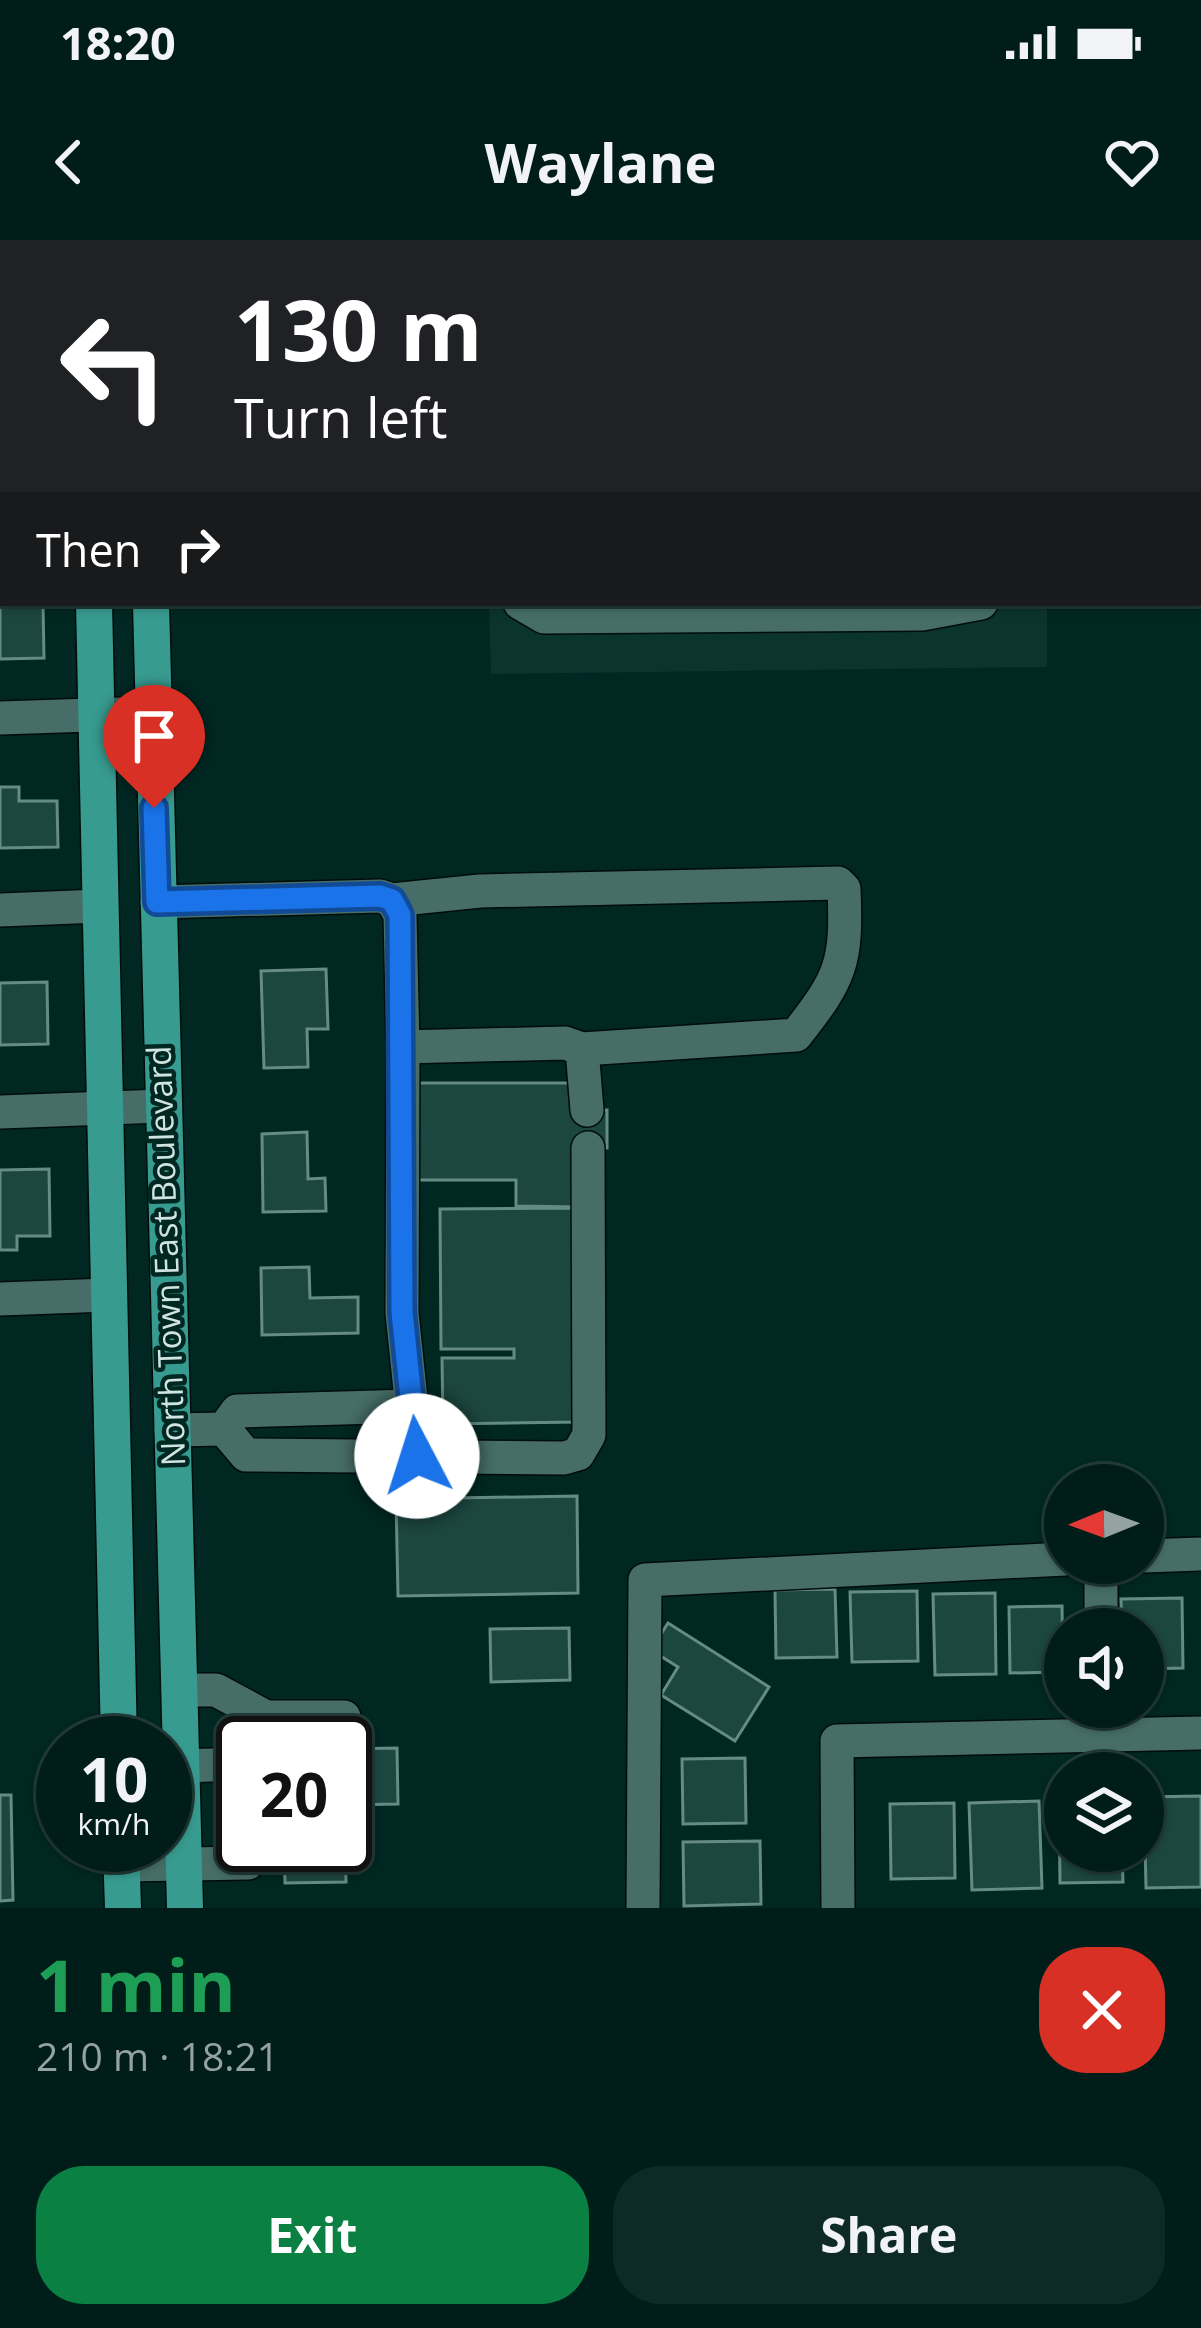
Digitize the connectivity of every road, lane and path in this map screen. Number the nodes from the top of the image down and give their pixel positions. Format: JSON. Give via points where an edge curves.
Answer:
{"nodes":[{"id":1,"x":94,"y":606,"type":"edge"},
{"id":2,"x":151,"y":606,"type":"edge"},
{"id":3,"x":525,"y":606,"type":"edge"},
{"id":4,"x":922,"y":609,"type":"edge"},
{"id":5,"x":678,"y":610,"type":"edge"},
{"id":6,"x":152,"y":713,"type":"junction"},
{"id":7,"x":96,"y":714,"type":"junction"},
{"id":8,"x":0,"y":718,"type":"edge"},
{"id":9,"x":392,"y":900,"type":"junction"},
{"id":10,"x":157,"y":902,"type":"junction"},
{"id":11,"x":100,"y":906,"type":"junction"},
{"id":12,"x":0,"y":910,"type":"edge"},
{"id":13,"x":403,"y":1047,"type":"junction"},
{"id":14,"x":582,"y":1048,"type":"junction"},
{"id":15,"x":162,"y":1106,"type":"junction"},
{"id":16,"x":104,"y":1109,"type":"junction"},
{"id":17,"x":587,"y":1110,"type":"dead end"},
{"id":18,"x":0,"y":1112,"type":"edge"},
{"id":19,"x":588,"y":1148,"type":"dead end"},
{"id":20,"x":108,"y":1295,"type":"junction"},
{"id":21,"x":0,"y":1299,"type":"edge"},
{"id":22,"x":412,"y":1406,"type":"junction"},
{"id":23,"x":224,"y":1429,"type":"junction"},
{"id":24,"x":111,"y":1430,"type":"junction"},
{"id":25,"x":171,"y":1430,"type":"junction"},
{"id":26,"x":417,"y":1456,"type":"junction"},
{"id":27,"x":1201,"y":1554,"type":"edge"},
{"id":28,"x":1164,"y":1555,"type":"edge"},
{"id":29,"x":1044,"y":1560,"type":"edge"},
{"id":30,"x":178,"y":1690,"type":"junction"},
{"id":31,"x":118,"y":1716,"type":"edge"},
{"id":32,"x":179,"y":1716,"type":"edge"},
{"id":33,"x":244,"y":1716,"type":"edge"},
{"id":34,"x":1044,"y":1725,"type":"edge"},
{"id":35,"x":1159,"y":1728,"type":"edge"},
{"id":36,"x":1201,"y":1733,"type":"edge"},
{"id":37,"x":122,"y":1872,"type":"edge"},
{"id":38,"x":183,"y":1872,"type":"edge"},
{"id":39,"x":123,"y":1908,"type":"edge"},
{"id":40,"x":184,"y":1908,"type":"edge"},
{"id":41,"x":643,"y":1908,"type":"edge"},
{"id":42,"x":838,"y":1908,"type":"edge"}],
"edges":[{"from":1,"to":7,"type":"main road","name":"North Town East Boulevard"},
{"from":2,"to":6,"type":"main road","name":"North Town East Boulevard"},
{"from":3,"to":5,"type":"street","via":[[544,617]]},
{"from":4,"to":5,"type":"street"},
{"from":6,"to":7,"type":"street"},
{"from":6,"to":10,"type":"main road","name":"North Town East Boulevard"},
{"from":7,"to":8,"type":"street"},
{"from":7,"to":11,"type":"main road","name":"North Town East Boulevard"},
{"from":9,"to":10,"type":"street"},
{"from":9,"to":13,"type":"street","via":[[400,915]]},
{"from":9,"to":14,"type":"street","via":[[503,891],[838,883],[844,889],[846,943],[834,988],[796,1035]]},
{"from":10,"to":15,"type":"main road","name":"North Town East Boulevard"},
{"from":11,"to":12,"type":"street"},
{"from":11,"to":16,"type":"main road","name":"North Town East Boulevard"},
{"from":13,"to":14,"type":"street"},
{"from":13,"to":22,"type":"street","via":[[402,1312]]},
{"from":14,"to":17,"type":"street"},
{"from":15,"to":16,"type":"street"},
{"from":15,"to":25,"type":"main road","name":"North Town East Boulevard"},
{"from":16,"to":18,"type":"street"},
{"from":16,"to":20,"type":"main road","name":"North Town East Boulevard"},
{"from":19,"to":26,"type":"street","via":[[589,1435],[578,1454],[564,1458]]},
{"from":20,"to":21,"type":"street"},
{"from":20,"to":24,"type":"main road","name":"North Town East Boulevard"},
{"from":22,"to":23,"type":"street","via":[[237,1411]]},
{"from":22,"to":26,"type":"street"},
{"from":23,"to":25,"type":"street"},
{"from":23,"to":26,"type":"street","via":[[246,1455]]},
{"from":24,"to":25,"type":"main road"},
{"from":24,"to":31,"type":"main road","name":"North Town East Boulevard"},
{"from":25,"to":30,"type":"main road","name":"North Town East Boulevard"},
{"from":27,"to":28,"type":"street"},
{"from":29,"to":41,"type":"street","via":[[645,1580]]},
{"from":30,"to":32,"type":"main road","name":"North Town East Boulevard"},
{"from":30,"to":33,"type":"street","via":[[215,1690]]},
{"from":34,"to":42,"type":"street","via":[[837,1741]]},
{"from":35,"to":36,"type":"street"},
{"from":37,"to":39,"type":"main road"},
{"from":38,"to":40,"type":"main road","name":"North Town East Boulevard"}]}
